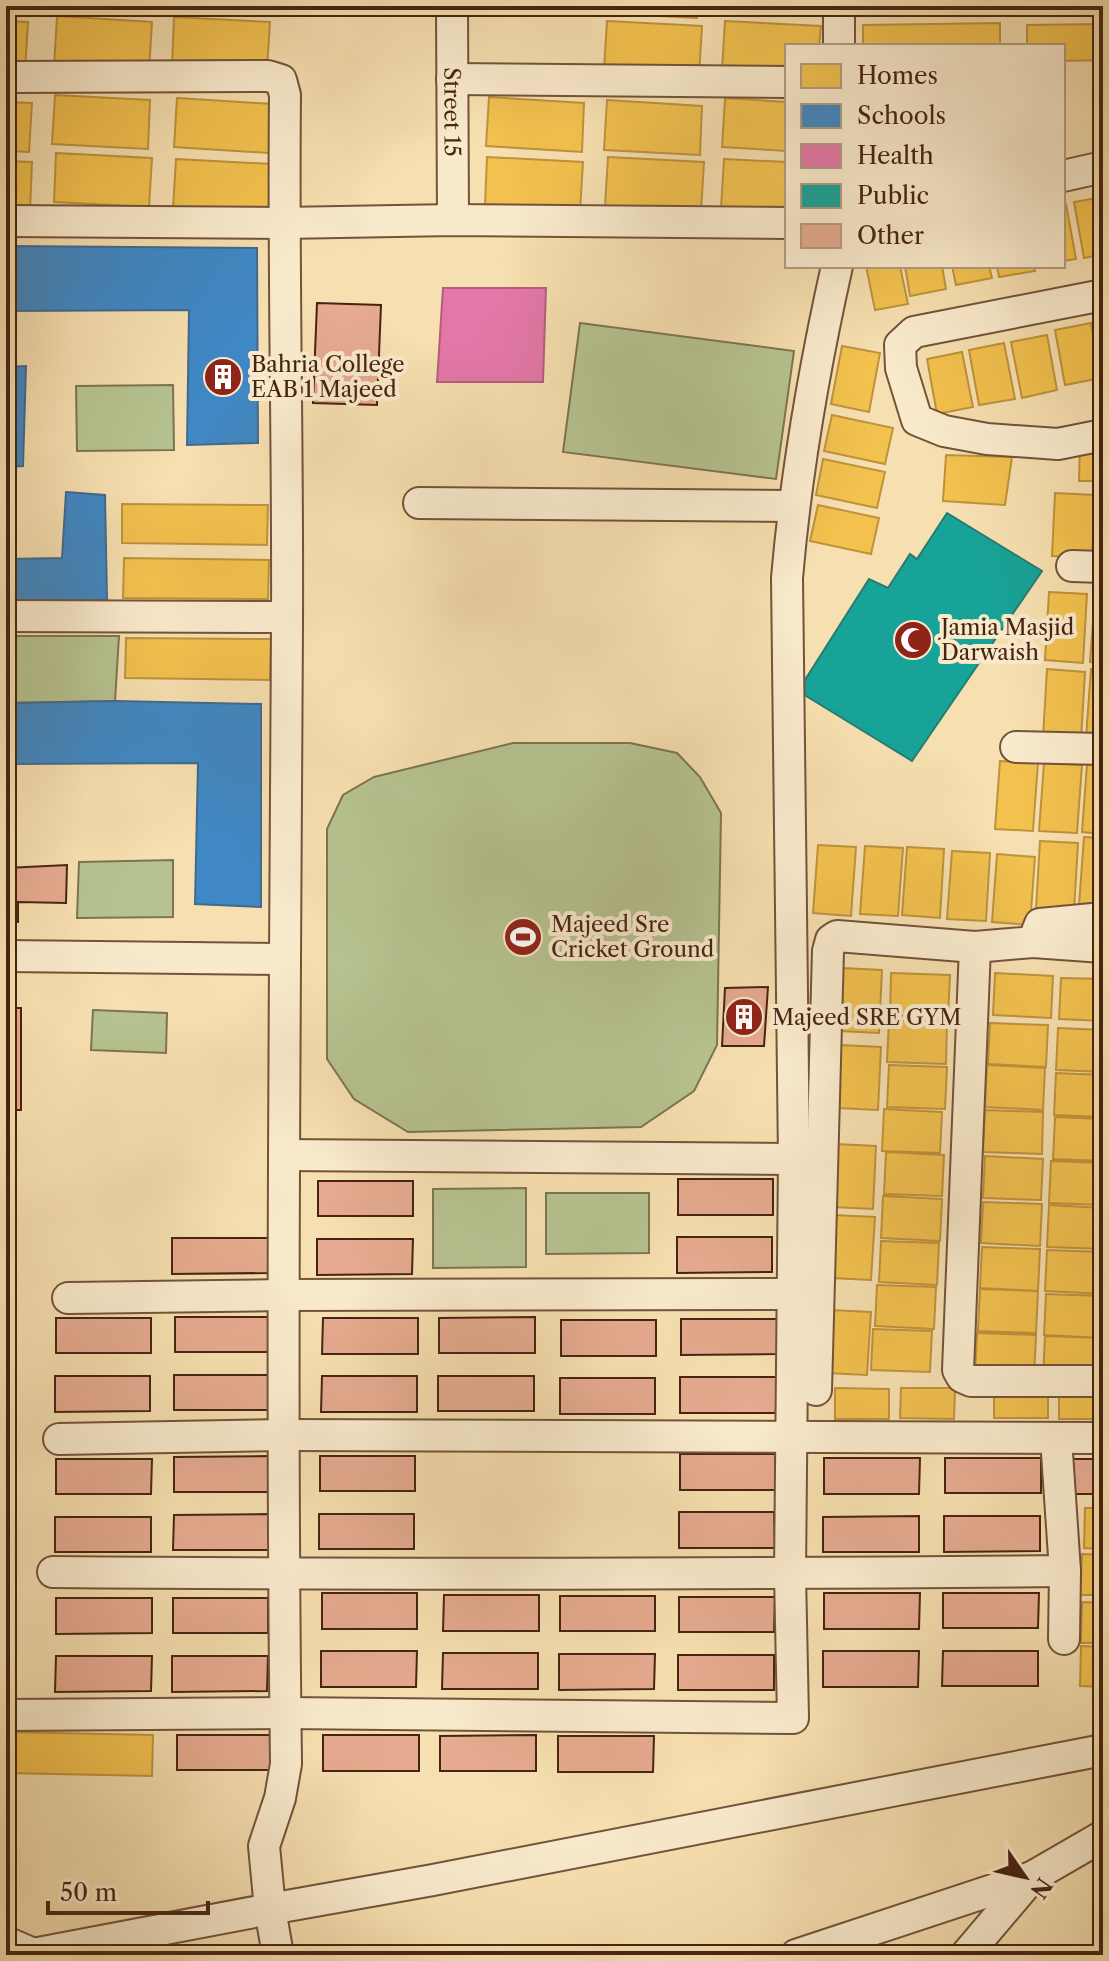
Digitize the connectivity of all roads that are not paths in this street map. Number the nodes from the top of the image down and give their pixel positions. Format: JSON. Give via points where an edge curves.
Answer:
{"nodes":[{"id":1,"x":452,"y":6,"type":"edge"},
{"id":2,"x":839,"y":6,"type":"edge"},
{"id":3,"x":839,"y":44,"type":"edge"},
{"id":4,"x":6,"y":77,"type":"edge"},
{"id":5,"x":452,"y":79,"type":"junction"},
{"id":6,"x":785,"y":82,"type":"edge"},
{"id":7,"x":1103,"y":167,"type":"edge"},
{"id":8,"x":1065,"y":176,"type":"edge"},
{"id":9,"x":453,"y":220,"type":"junction"},
{"id":10,"x":6,"y":221,"type":"edge"},
{"id":11,"x":283,"y":223,"type":"junction"},
{"id":12,"x":785,"y":223,"type":"edge"},
{"id":13,"x":837,"y":268,"type":"edge"},
{"id":14,"x":1103,"y":295,"type":"edge"},
{"id":15,"x":1103,"y":435,"type":"edge"},
{"id":16,"x":419,"y":503,"type":"dead end"},
{"id":17,"x":793,"y":506,"type":"junction"},
{"id":18,"x":1072,"y":566,"type":"dead end"},
{"id":19,"x":1103,"y":567,"type":"edge"},
{"id":20,"x":6,"y":616,"type":"edge"},
{"id":21,"x":287,"y":617,"type":"junction"},
{"id":22,"x":1016,"y":747,"type":"dead end"},
{"id":23,"x":1103,"y":749,"type":"edge"},
{"id":24,"x":1103,"y":918,"type":"edge"},
{"id":25,"x":1033,"y":942,"type":"junction"},
{"id":26,"x":975,"y":947,"type":"junction"},
{"id":27,"x":1103,"y":947,"type":"edge"},
{"id":28,"x":6,"y":956,"type":"edge"},
{"id":29,"x":285,"y":959,"type":"junction"},
{"id":30,"x":284,"y":1155,"type":"junction"},
{"id":31,"x":794,"y":1159,"type":"junction"},
{"id":32,"x":792,"y":1294,"type":"junction"},
{"id":33,"x":283,"y":1295,"type":"junction"},
{"id":34,"x":68,"y":1298,"type":"dead end"},
{"id":35,"x":1103,"y":1381,"type":"edge"},
{"id":36,"x":816,"y":1390,"type":"dead end"},
{"id":37,"x":284,"y":1435,"type":"junction"},
{"id":38,"x":791,"y":1437,"type":"junction"},
{"id":39,"x":1056,"y":1438,"type":"junction"},
{"id":40,"x":1103,"y":1438,"type":"edge"},
{"id":41,"x":59,"y":1439,"type":"dead end"},
{"id":42,"x":1065,"y":1571,"type":"junction"},
{"id":43,"x":53,"y":1572,"type":"dead end"},
{"id":44,"x":285,"y":1574,"type":"junction"},
{"id":45,"x":790,"y":1574,"type":"junction"},
{"id":46,"x":1064,"y":1639,"type":"dead end"},
{"id":47,"x":286,"y":1713,"type":"junction"},
{"id":48,"x":6,"y":1715,"type":"edge"},
{"id":49,"x":1103,"y":1750,"type":"edge"},
{"id":50,"x":1103,"y":1836,"type":"edge"},
{"id":51,"x":1032,"y":1877,"type":"junction"},
{"id":52,"x":270,"y":1909,"type":"junction"},
{"id":53,"x":6,"y":1942,"type":"edge"},
{"id":54,"x":34,"y":1955,"type":"edge"},
{"id":55,"x":278,"y":1955,"type":"edge"},
{"id":56,"x":796,"y":1955,"type":"edge"},
{"id":57,"x":966,"y":1955,"type":"edge"}],
"edges":[{"from":1,"to":5,"type":"street","name":"Street 15"},
{"from":2,"to":3,"type":"street"},
{"from":4,"to":11,"type":"street","via":[[281,80]]},
{"from":5,"to":6,"type":"street"},
{"from":5,"to":9,"type":"street","name":"Street 15"},
{"from":7,"to":8,"type":"street"},
{"from":9,"to":11,"type":"street"},
{"from":9,"to":12,"type":"street"},
{"from":10,"to":11,"type":"street"},
{"from":11,"to":21,"type":"street"},
{"from":13,"to":17,"type":"street"},
{"from":14,"to":15,"type":"street","via":[[914,332],[900,345],[901,368],[917,420],[987,439],[1058,444]]},
{"from":16,"to":17,"type":"street"},
{"from":17,"to":31,"type":"street","via":[[787,578]]},
{"from":18,"to":19,"type":"street"},
{"from":20,"to":21,"type":"street"},
{"from":21,"to":29,"type":"street"},
{"from":22,"to":23,"type":"street"},
{"from":24,"to":25,"type":"street","via":[[1040,924]]},
{"from":25,"to":26,"type":"street"},
{"from":25,"to":27,"type":"street"},
{"from":26,"to":35,"type":"street","via":[[958,1370],[971,1381]]},
{"from":26,"to":36,"type":"street","via":[[837,936],[831,940]]},
{"from":28,"to":29,"type":"street"},
{"from":29,"to":30,"type":"street"},
{"from":30,"to":31,"type":"street"},
{"from":30,"to":33,"type":"street"},
{"from":31,"to":32,"type":"street"},
{"from":32,"to":33,"type":"street"},
{"from":32,"to":38,"type":"street"},
{"from":33,"to":34,"type":"street"},
{"from":33,"to":37,"type":"street"},
{"from":37,"to":38,"type":"street"},
{"from":37,"to":41,"type":"street"},
{"from":37,"to":44,"type":"street"},
{"from":38,"to":39,"type":"street"},
{"from":38,"to":45,"type":"street"},
{"from":39,"to":40,"type":"street"},
{"from":39,"to":42,"type":"street"},
{"from":42,"to":45,"type":"street"},
{"from":42,"to":46,"type":"street"},
{"from":43,"to":44,"type":"street"},
{"from":44,"to":45,"type":"street"},
{"from":44,"to":47,"type":"street"},
{"from":45,"to":47,"type":"street","via":[[793,1718]]},
{"from":47,"to":48,"type":"street"},
{"from":47,"to":52,"type":"street","via":[[286,1764],[264,1846]]},
{"from":49,"to":52,"type":"street"},
{"from":50,"to":51,"type":"street"},
{"from":51,"to":56,"type":"street"},
{"from":51,"to":57,"type":"street"},
{"from":52,"to":54,"type":"street"},
{"from":52,"to":55,"type":"street"},
{"from":53,"to":54,"type":"street"}]}
